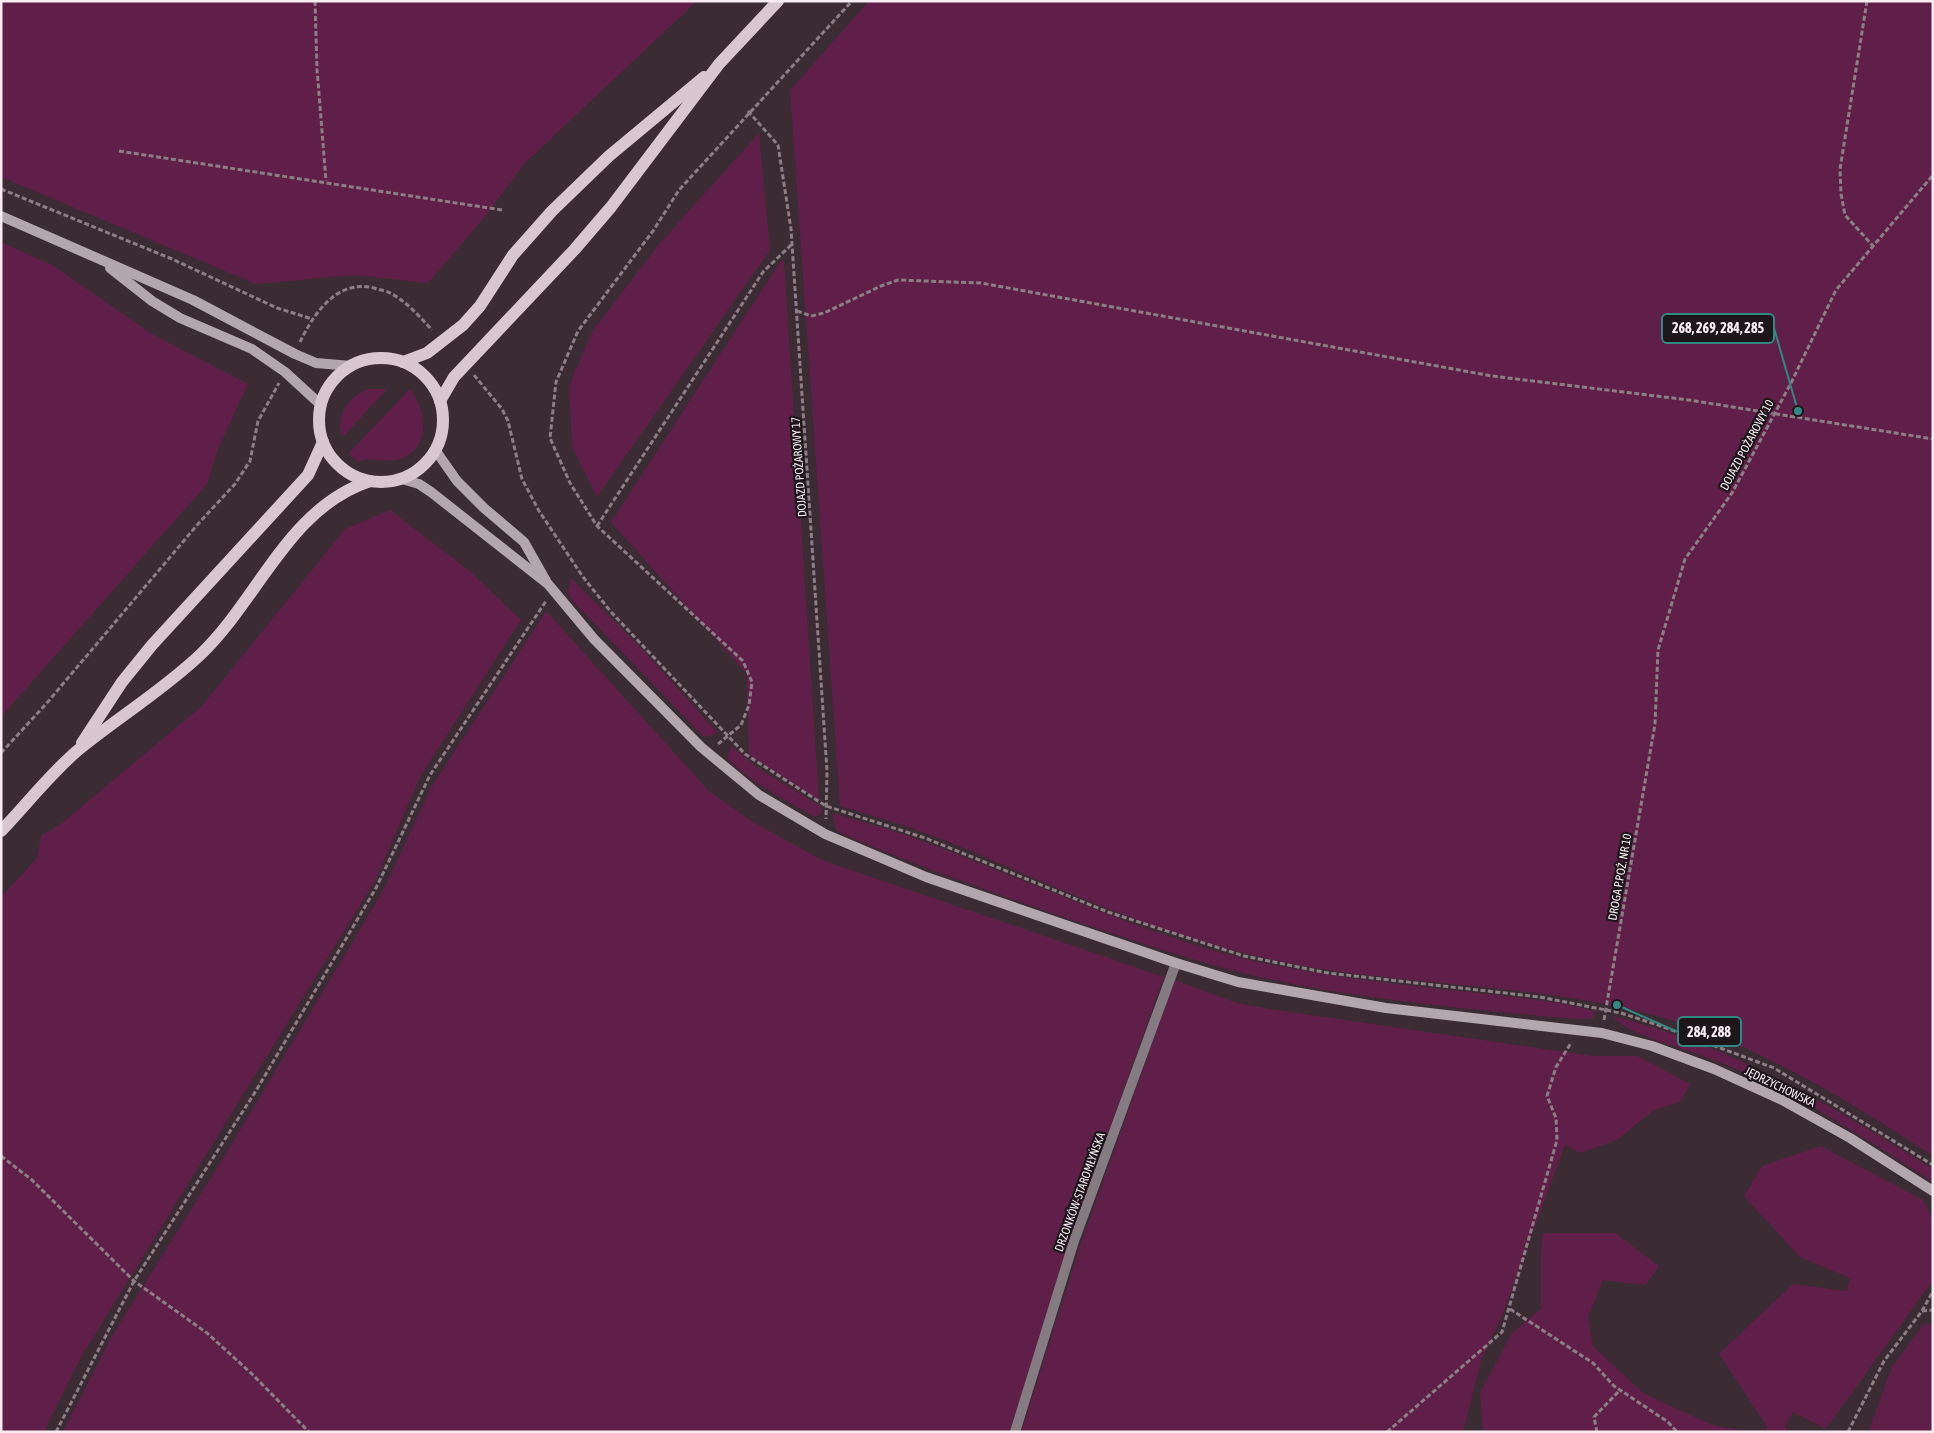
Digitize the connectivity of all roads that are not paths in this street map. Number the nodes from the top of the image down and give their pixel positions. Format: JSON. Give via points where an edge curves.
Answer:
{"nodes":[{"id":1,"x":778,"y":1,"type":"edge"},
{"id":2,"x":719,"y":64,"type":"junction"},
{"id":3,"x":1,"y":216,"type":"edge"},
{"id":4,"x":97,"y":258,"type":"junction"},
{"id":5,"x":403,"y":362,"type":"junction"},
{"id":6,"x":351,"y":366,"type":"junction"},
{"id":7,"x":440,"y":401,"type":"junction"},
{"id":8,"x":321,"y":405,"type":"junction"},
{"id":9,"x":323,"y":442,"type":"junction"},
{"id":10,"x":436,"y":451,"type":"junction"},
{"id":11,"x":402,"y":479,"type":"junction"},
{"id":12,"x":370,"y":482,"type":"junction"},
{"id":13,"x":551,"y":587,"type":"junction"},
{"id":14,"x":76,"y":752,"type":"junction"},
{"id":15,"x":1,"y":831,"type":"edge"},
{"id":16,"x":1176,"y":963,"type":"junction"},
{"id":17,"x":1933,"y":1191,"type":"edge"},
{"id":18,"x":1015,"y":1432,"type":"edge"}],
"edges":[{"from":1,"to":2,"type":"main road"},
{"from":2,"to":5,"type":"main road","via":[[633,135],[552,211],[513,255],[480,306],[463,325],[427,353]]},
{"from":2,"to":7,"type":"main road","via":[[611,207],[449,383]]},
{"from":3,"to":4,"type":"main road"},
{"from":4,"to":6,"type":"main road","via":[[193,300],[294,354],[316,363]]},
{"from":4,"to":8,"type":"main road","via":[[152,301],[180,318],[252,348],[286,372]]},
{"from":5,"to":6,"type":"main road","via":[[385,358]]},
{"from":5,"to":7,"type":"main road","via":[[425,377]]},
{"from":6,"to":8,"type":"main road","via":[[328,386]]},
{"from":7,"to":10,"type":"main road","via":[[444,418]]},
{"from":8,"to":9,"type":"main road","via":[[319,418]]},
{"from":9,"to":12,"type":"main road","via":[[340,466]]},
{"from":9,"to":14,"type":"main road","via":[[308,475],[152,646],[122,682]]},
{"from":10,"to":11,"type":"main road","via":[[416,472]]},
{"from":10,"to":13,"type":"main road","via":[[457,481],[524,542]]},
{"from":11,"to":12,"type":"main road"},
{"from":11,"to":13,"type":"main road","via":[[431,492]]},
{"from":12,"to":14,"type":"main road","via":[[335,496],[317,511],[277,556],[236,614],[200,655]]},
{"from":13,"to":16,"type":"main road","name":"JĘDRZYCHOWSKA","via":[[594,639],[707,752],[759,795],[825,834],[926,877]]},
{"from":14,"to":15,"type":"main road"},
{"from":16,"to":17,"type":"main road","name":"JĘDRZYCHOWSKA","via":[[1238,982],[1386,1008],[1580,1029],[1670,1053],[1782,1100],[1850,1138]]},
{"from":16,"to":18,"type":"lane","name":"DRZONKÓW-STAROMŁYŃSKA","via":[[1074,1241]]}]}
